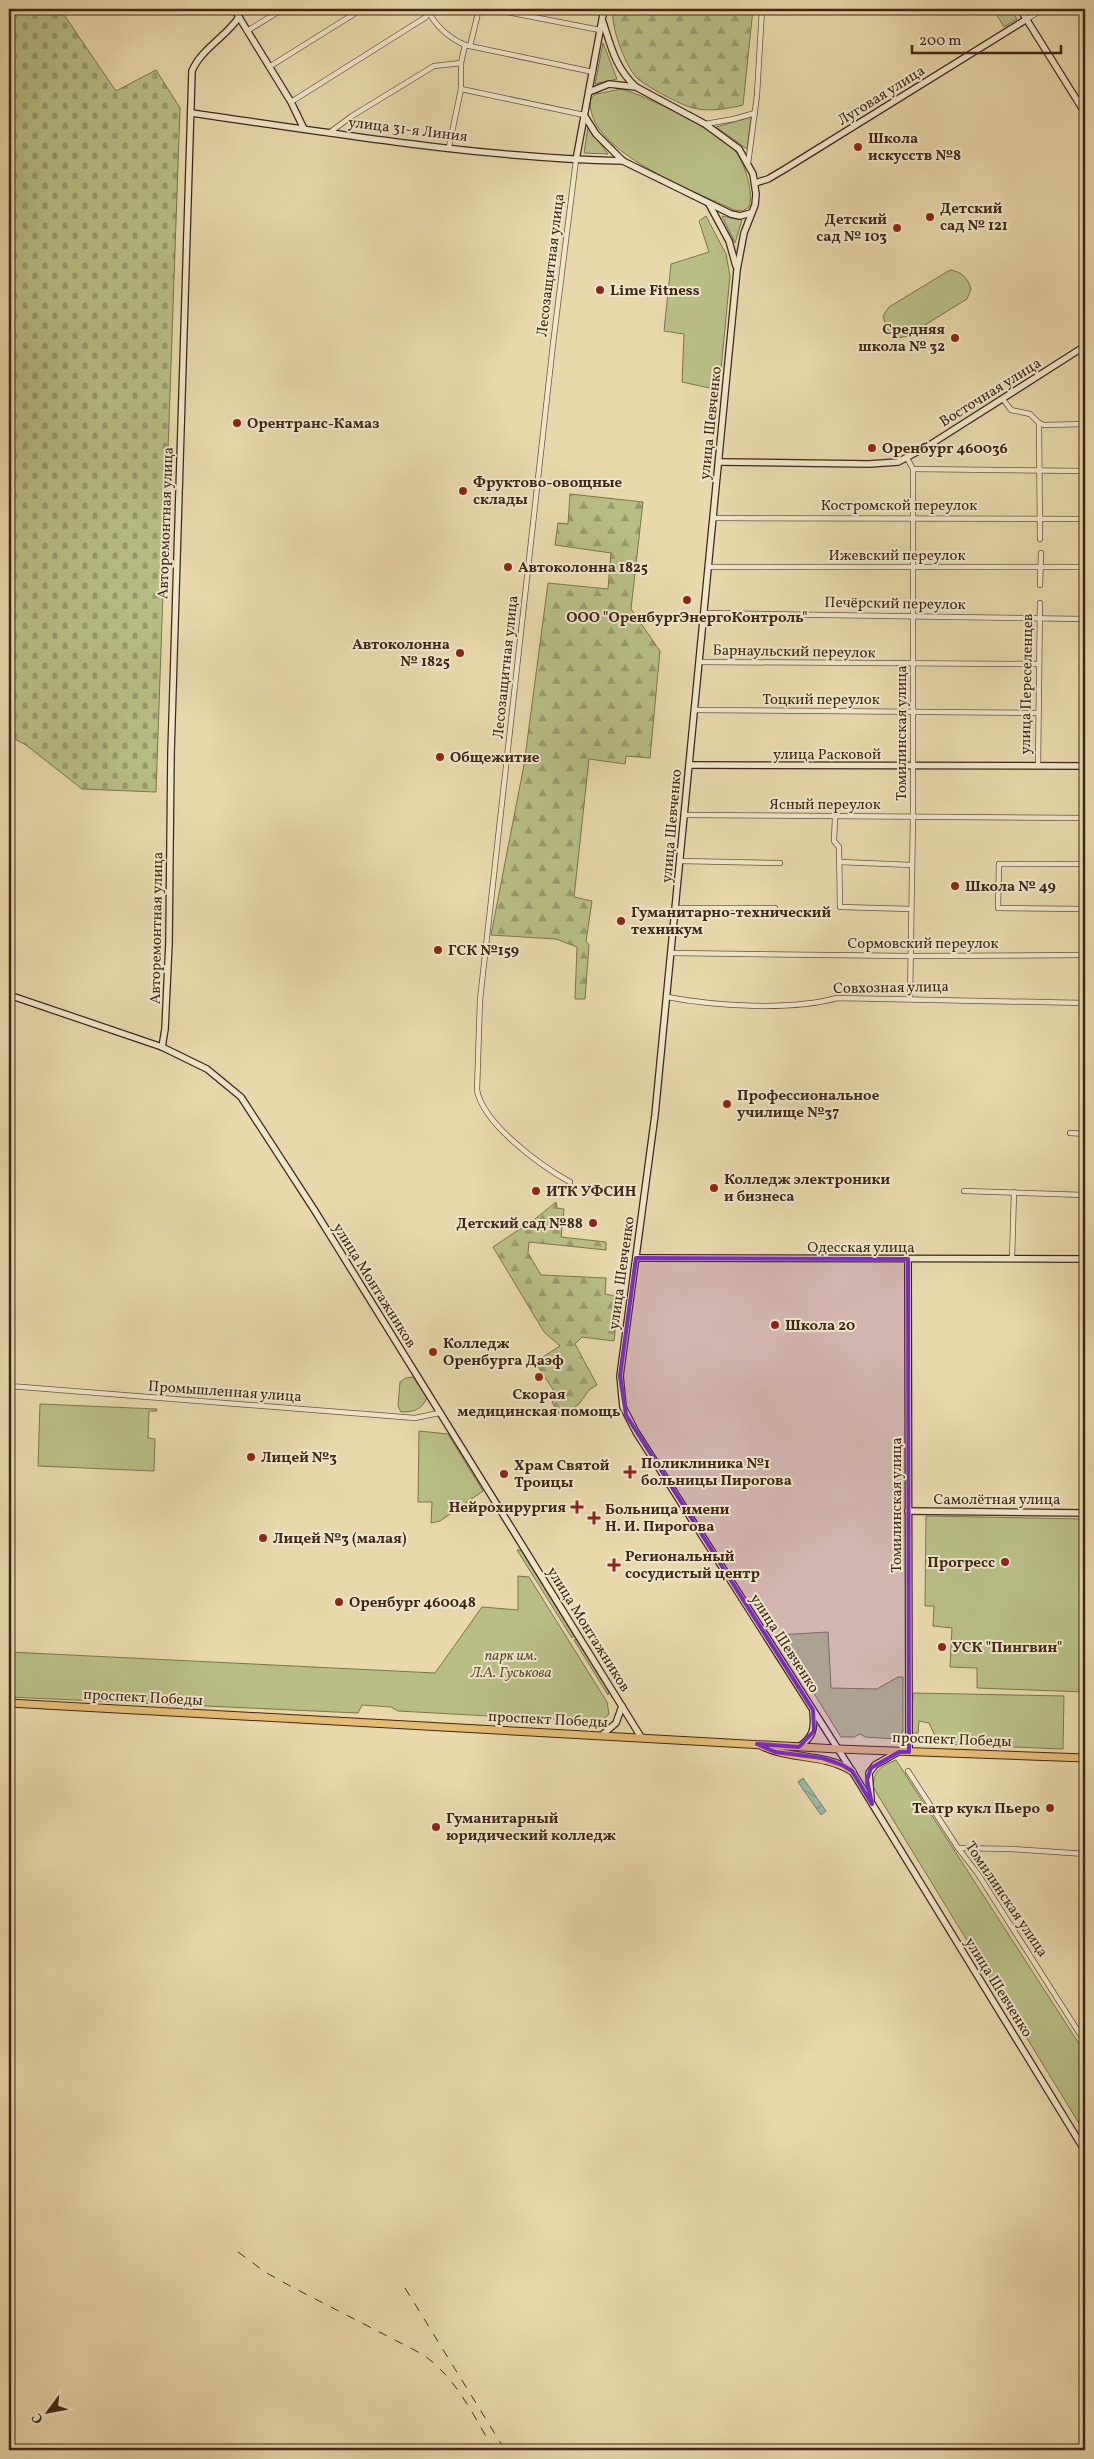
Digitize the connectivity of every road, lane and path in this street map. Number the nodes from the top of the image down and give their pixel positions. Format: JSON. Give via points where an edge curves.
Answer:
{"nodes":[{"id":1,"x":234,"y":9,"type":"edge"},
{"id":2,"x":283,"y":9,"type":"edge"},
{"id":3,"x":362,"y":9,"type":"edge"},
{"id":4,"x":480,"y":9,"type":"edge"},
{"id":5,"x":492,"y":9,"type":"edge"},
{"id":6,"x":604,"y":9,"type":"edge"},
{"id":7,"x":762,"y":9,"type":"edge"},
{"id":8,"x":1020,"y":9,"type":"edge"},
{"id":9,"x":1043,"y":9,"type":"edge"},
{"id":10,"x":1081,"y":9,"type":"edge"},
{"id":11,"x":428,"y":10,"type":"edge"},
{"id":12,"x":1085,"y":16,"type":"edge"},
{"id":13,"x":239,"y":17,"type":"junction"},
{"id":14,"x":1027,"y":19,"type":"junction"},
{"id":15,"x":602,"y":20,"type":"junction"},
{"id":16,"x":600,"y":30,"type":"junction"},
{"id":17,"x":247,"y":31,"type":"junction"},
{"id":18,"x":468,"y":45,"type":"junction"},
{"id":19,"x":461,"y":63,"type":"junction"},
{"id":20,"x":269,"y":67,"type":"junction"},
{"id":21,"x":593,"y":72,"type":"junction"},
{"id":22,"x":636,"y":88,"type":"junction"},
{"id":23,"x":460,"y":89,"type":"junction"},
{"id":24,"x":589,"y":92,"type":"junction"},
{"id":25,"x":291,"y":102,"type":"junction"},
{"id":26,"x":191,"y":113,"type":"junction"},
{"id":27,"x":755,"y":113,"type":"junction"},
{"id":28,"x":1085,"y":113,"type":"edge"},
{"id":29,"x":584,"y":115,"type":"junction"},
{"id":30,"x":705,"y":124,"type":"junction"},
{"id":31,"x":304,"y":129,"type":"junction"},
{"id":32,"x":329,"y":133,"type":"junction"},
{"id":33,"x":449,"y":147,"type":"junction"},
{"id":34,"x":576,"y":160,"type":"junction"},
{"id":35,"x":623,"y":161,"type":"junction"},
{"id":36,"x":748,"y":164,"type":"junction"},
{"id":37,"x":755,"y":183,"type":"junction"},
{"id":38,"x":709,"y":204,"type":"junction"},
{"id":39,"x":751,"y":213,"type":"junction"},
{"id":40,"x":737,"y":270,"type":"junction"},
{"id":41,"x":1085,"y":346,"type":"edge"},
{"id":42,"x":1003,"y":399,"type":"junction"},
{"id":43,"x":1039,"y":423,"type":"junction"},
{"id":44,"x":1085,"y":424,"type":"edge"},
{"id":45,"x":907,"y":458,"type":"junction"},
{"id":46,"x":719,"y":462,"type":"junction"},
{"id":47,"x":913,"y":468,"type":"junction"},
{"id":48,"x":1040,"y":471,"type":"junction"},
{"id":49,"x":1085,"y":471,"type":"edge"},
{"id":50,"x":713,"y":518,"type":"junction"},
{"id":51,"x":913,"y":518,"type":"junction"},
{"id":52,"x":1039,"y":518,"type":"junction"},
{"id":53,"x":1085,"y":519,"type":"edge"},
{"id":54,"x":1040,"y":539,"type":"dead end"},
{"id":55,"x":1041,"y":552,"type":"dead end"},
{"id":56,"x":708,"y":567,"type":"junction"},
{"id":57,"x":913,"y":567,"type":"junction"},
{"id":58,"x":1085,"y":567,"type":"edge"},
{"id":59,"x":1041,"y":568,"type":"junction"},
{"id":60,"x":1040,"y":585,"type":"dead end"},
{"id":61,"x":1040,"y":603,"type":"dead end"},
{"id":62,"x":704,"y":613,"type":"junction"},
{"id":63,"x":913,"y":616,"type":"junction"},
{"id":64,"x":1039,"y":618,"type":"junction"},
{"id":65,"x":1085,"y":619,"type":"edge"},
{"id":66,"x":699,"y":662,"type":"junction"},
{"id":67,"x":1038,"y":664,"type":"junction"},
{"id":68,"x":913,"y":665,"type":"junction"},
{"id":69,"x":695,"y":710,"type":"junction"},
{"id":70,"x":914,"y":712,"type":"junction"},
{"id":71,"x":1038,"y":713,"type":"junction"},
{"id":72,"x":690,"y":765,"type":"junction"},
{"id":73,"x":913,"y":766,"type":"junction"},
{"id":74,"x":1038,"y":766,"type":"junction"},
{"id":75,"x":1085,"y":766,"type":"edge"},
{"id":76,"x":685,"y":815,"type":"junction"},
{"id":77,"x":913,"y":816,"type":"junction"},
{"id":78,"x":835,"y":817,"type":"junction"},
{"id":79,"x":1085,"y":818,"type":"edge"},
{"id":80,"x":680,"y":861,"type":"junction"},
{"id":81,"x":840,"y":862,"type":"junction"},
{"id":82,"x":780,"y":863,"type":"dead end"},
{"id":83,"x":1085,"y":864,"type":"edge"},
{"id":84,"x":912,"y":865,"type":"junction"},
{"id":85,"x":676,"y":908,"type":"junction"},
{"id":86,"x":775,"y":908,"type":"dead end"},
{"id":87,"x":911,"y":908,"type":"junction"},
{"id":88,"x":1085,"y":909,"type":"edge"},
{"id":89,"x":672,"y":953,"type":"junction"},
{"id":90,"x":1085,"y":955,"type":"edge"},
{"id":91,"x":910,"y":956,"type":"junction"},
{"id":92,"x":9,"y":995,"type":"edge"},
{"id":93,"x":667,"y":997,"type":"junction"},
{"id":94,"x":910,"y":998,"type":"junction"},
{"id":95,"x":1085,"y":1003,"type":"edge"},
{"id":96,"x":162,"y":1047,"type":"junction"},
{"id":97,"x":1070,"y":1133,"type":"dead end"},
{"id":98,"x":1085,"y":1134,"type":"edge"},
{"id":99,"x":570,"y":1182,"type":"dead end"},
{"id":100,"x":964,"y":1191,"type":"dead end"},
{"id":101,"x":1014,"y":1192,"type":"junction"},
{"id":102,"x":1085,"y":1194,"type":"edge"},
{"id":103,"x":636,"y":1258,"type":"junction"},
{"id":104,"x":908,"y":1259,"type":"junction"},
{"id":105,"x":1012,"y":1259,"type":"junction"},
{"id":106,"x":1085,"y":1259,"type":"edge"},
{"id":107,"x":9,"y":1386,"type":"edge"},
{"id":108,"x":439,"y":1413,"type":"junction"},
{"id":109,"x":908,"y":1511,"type":"junction"},
{"id":110,"x":1085,"y":1512,"type":"edge"},
{"id":111,"x":9,"y":1703,"type":"edge"},
{"id":112,"x":622,"y":1706,"type":"junction"},
{"id":113,"x":813,"y":1710,"type":"junction"},
{"id":114,"x":602,"y":1735,"type":"junction"},
{"id":115,"x":641,"y":1737,"type":"junction"},
{"id":116,"x":757,"y":1744,"type":"junction"},
{"id":117,"x":799,"y":1747,"type":"junction"},
{"id":118,"x":838,"y":1749,"type":"junction"},
{"id":119,"x":898,"y":1752,"type":"junction"},
{"id":120,"x":909,"y":1752,"type":"junction"},
{"id":121,"x":1085,"y":1758,"type":"edge"},
{"id":122,"x":908,"y":1771,"type":"dead end"},
{"id":123,"x":852,"y":1772,"type":"junction"},
{"id":124,"x":872,"y":1804,"type":"junction"},
{"id":125,"x":958,"y":1848,"type":"junction"},
{"id":126,"x":1085,"y":1854,"type":"edge"},
{"id":127,"x":1085,"y":2042,"type":"edge"},
{"id":128,"x":1085,"y":2150,"type":"edge"}],
"edges":[{"from":1,"to":13,"type":"main road"},
{"from":2,"to":17,"type":"street"},
{"from":3,"to":20,"type":"street"},
{"from":4,"to":18,"type":"street"},
{"from":5,"to":16,"type":"street"},
{"from":6,"to":15,"type":"main road"},
{"from":7,"to":27,"type":"street"},
{"from":8,"to":14,"type":"main road"},
{"from":9,"to":14,"type":"street","name":"Луговая улица"},
{"from":10,"to":12,"type":"street"},
{"from":11,"to":18,"type":"street","via":[[447,34]]},
{"from":11,"to":25,"type":"street"},
{"from":13,"to":17,"type":"main road"},
{"from":13,"to":26,"type":"main road","name":"Авторемонтная улица","via":[[196,62],[192,71]]},
{"from":14,"to":28,"type":"main road"},
{"from":14,"to":37,"type":"main road","name":"Луговая улица","via":[[785,169]]},
{"from":15,"to":16,"type":"main road"},
{"from":15,"to":22,"type":"main road","via":[[616,63]]},
{"from":16,"to":21,"type":"main road"},
{"from":17,"to":20,"type":"main road"},
{"from":18,"to":19,"type":"street"},
{"from":18,"to":21,"type":"street"},
{"from":19,"to":23,"type":"street"},
{"from":19,"to":32,"type":"street","via":[[434,66]]},
{"from":20,"to":25,"type":"main road"},
{"from":21,"to":24,"type":"main road"},
{"from":22,"to":24,"type":"main road","via":[[609,84]]},
{"from":22,"to":30,"type":"main road"},
{"from":23,"to":29,"type":"street"},
{"from":23,"to":33,"type":"street"},
{"from":24,"to":29,"type":"main road","name":"Лесозащитная улица"},
{"from":25,"to":31,"type":"main road"},
{"from":26,"to":31,"type":"main road","name":"улица 31-я Линия"},
{"from":26,"to":96,"type":"main road","name":"Авторемонтная улица","via":[[171,743],[170,944]]},
{"from":27,"to":30,"type":"street"},
{"from":27,"to":36,"type":"street"},
{"from":29,"to":34,"type":"main road","name":"Лесозащитная улица"},
{"from":29,"to":35,"type":"main road","via":[[596,134]]},
{"from":30,"to":36,"type":"main road","via":[[735,145]]},
{"from":31,"to":32,"type":"main road","name":"улица 31-я Линия"},
{"from":32,"to":33,"type":"main road","name":"улица 31-я Линия"},
{"from":33,"to":34,"type":"main road","name":"улица 31-я Линия"},
{"from":34,"to":35,"type":"main road","name":"улица 31-я Линия"},
{"from":34,"to":99,"type":"street","name":"Лесозащитная улица","via":[[480,1000],[477,1090],[479,1101],[512,1140],[539,1164]]},
{"from":35,"to":38,"type":"main road"},
{"from":36,"to":37,"type":"main road"},
{"from":37,"to":39,"type":"main road","name":"улица Шевченко"},
{"from":38,"to":39,"type":"main road","via":[[737,216]]},
{"from":38,"to":40,"type":"main road","name":"улица Шевченко","via":[[729,241]]},
{"from":39,"to":40,"type":"main road","name":"улица Шевченко"},
{"from":40,"to":46,"type":"main road","name":"улица Шевченко"},
{"from":41,"to":42,"type":"main road","name":"Восточная улица"},
{"from":42,"to":43,"type":"street","via":[[1011,410],[1030,414]]},
{"from":42,"to":45,"type":"main road","name":"Восточная улица"},
{"from":43,"to":44,"type":"street"},
{"from":43,"to":48,"type":"street"},
{"from":45,"to":46,"type":"main road","name":"Восточная улица","via":[[888,464]]},
{"from":45,"to":47,"type":"street"},
{"from":46,"to":50,"type":"main road","name":"улица Шевченко"},
{"from":47,"to":48,"type":"street"},
{"from":47,"to":51,"type":"street","name":"Томилинская улица"},
{"from":48,"to":49,"type":"street"},
{"from":48,"to":52,"type":"street"},
{"from":50,"to":51,"type":"street","name":"Костромской переулок"},
{"from":50,"to":56,"type":"main road","name":"улица Шевченко"},
{"from":51,"to":52,"type":"street","name":"Костромской переулок"},
{"from":51,"to":57,"type":"street","name":"Томилинская улица"},
{"from":52,"to":53,"type":"street","name":"Костромской переулок"},
{"from":52,"to":54,"type":"street"},
{"from":55,"to":59,"type":"street"},
{"from":56,"to":57,"type":"street","name":"Ижевский переулок"},
{"from":56,"to":62,"type":"main road","name":"улица Шевченко"},
{"from":57,"to":59,"type":"street","name":"Ижевский переулок"},
{"from":57,"to":63,"type":"street","name":"Томилинская улица"},
{"from":58,"to":59,"type":"street","name":"Ижевский переулок"},
{"from":59,"to":60,"type":"street"},
{"from":61,"to":64,"type":"street","name":"улица Переселенцев"},
{"from":62,"to":63,"type":"street","name":"Печёрский переулок"},
{"from":62,"to":66,"type":"main road","name":"улица Шевченко"},
{"from":63,"to":64,"type":"street","name":"Печёрский переулок"},
{"from":63,"to":68,"type":"street","name":"Томилинская улица"},
{"from":64,"to":65,"type":"street","name":"Печёрский переулок"},
{"from":64,"to":67,"type":"street","name":"улица Переселенцев"},
{"from":66,"to":68,"type":"street","name":"Барнаульский переулок"},
{"from":66,"to":69,"type":"main road","name":"улица Шевченко"},
{"from":67,"to":68,"type":"street","name":"Барнаульский переулок"},
{"from":67,"to":71,"type":"street","name":"улица Переселенцев"},
{"from":68,"to":70,"type":"street","name":"Томилинская улица"},
{"from":69,"to":70,"type":"street","name":"Тоцкий переулок"},
{"from":69,"to":72,"type":"main road","name":"улица Шевченко"},
{"from":70,"to":71,"type":"street","name":"Тоцкий переулок"},
{"from":70,"to":73,"type":"street","name":"Томилинская улица"},
{"from":71,"to":74,"type":"street","name":"улица Переселенцев"},
{"from":72,"to":73,"type":"main road","name":"улица Расковой"},
{"from":72,"to":76,"type":"main road","name":"улица Шевченко"},
{"from":73,"to":74,"type":"main road","name":"улица Расковой"},
{"from":73,"to":77,"type":"street","name":"Томилинская улица"},
{"from":74,"to":75,"type":"main road","name":"улица Расковой"},
{"from":76,"to":78,"type":"street","name":"Ясный переулок"},
{"from":76,"to":80,"type":"main road","name":"улица Шевченко"},
{"from":77,"to":78,"type":"street","name":"Ясный переулок"},
{"from":77,"to":79,"type":"street","name":"Ясный переулок"},
{"from":77,"to":84,"type":"street","name":"Томилинская улица"},
{"from":78,"to":81,"type":"street","via":[[834,841],[839,847]]},
{"from":80,"to":82,"type":"street"},
{"from":80,"to":85,"type":"main road","name":"улица Шевченко"},
{"from":81,"to":84,"type":"street"},
{"from":81,"to":87,"type":"street","via":[[840,907]]},
{"from":83,"to":88,"type":"street","via":[[998,864],[998,908]]},
{"from":84,"to":87,"type":"street","name":"Томилинская улица"},
{"from":85,"to":86,"type":"street"},
{"from":85,"to":89,"type":"main road","name":"улица Шевченко"},
{"from":87,"to":91,"type":"street","name":"Томилинская улица"},
{"from":89,"to":91,"type":"street","name":"Сормовский переулок"},
{"from":89,"to":93,"type":"main road","name":"улица Шевченко"},
{"from":90,"to":91,"type":"street","name":"Сормовский переулок"},
{"from":91,"to":94,"type":"street","name":"Томилинская улица"},
{"from":92,"to":96,"type":"main road","name":"улица Монтажников"},
{"from":93,"to":94,"type":"street","name":"Совхозная улица","via":[[703,1004],[740,1005],[818,1003],[837,998]]},
{"from":93,"to":103,"type":"main road","name":"улица Шевченко"},
{"from":94,"to":95,"type":"street","name":"Совхозная улица"},
{"from":96,"to":108,"type":"main road","name":"улица Монтажников","via":[[207,1070],[241,1097]]},
{"from":97,"to":98,"type":"street"},
{"from":100,"to":101,"type":"street"},
{"from":101,"to":102,"type":"street"},
{"from":101,"to":105,"type":"street"},
{"from":103,"to":104,"type":"main road","name":"Одесская улица"},
{"from":103,"to":113,"type":"main road","name":"улица Шевченко","via":[[620,1376],[620,1396],[626,1415]]},
{"from":104,"to":105,"type":"main road","name":"Одесская улица"},
{"from":104,"to":109,"type":"main road","name":"Томилинская улица"},
{"from":105,"to":106,"type":"main road","name":"Одесская улица"},
{"from":107,"to":108,"type":"street","name":"Промышленная улица","via":[[415,1418]]},
{"from":108,"to":112,"type":"main road","name":"улица Монтажников"},
{"from":109,"to":110,"type":"main road","name":"Самолётная улица"},
{"from":109,"to":120,"type":"main road","name":"Томилинская улица"},
{"from":111,"to":114,"type":"main road","name":"проспект Победы"},
{"from":112,"to":114,"type":"main road","name":"улица Монтажников","via":[[616,1723]]},
{"from":112,"to":115,"type":"main road","name":"улица Монтажников"},
{"from":113,"to":117,"type":"main road","via":[[814,1731]]},
{"from":113,"to":118,"type":"main road","name":"улица Шевченко"},
{"from":114,"to":115,"type":"main road","name":"проспект Победы"},
{"from":115,"to":116,"type":"main road","name":"проспект Победы"},
{"from":116,"to":117,"type":"main road","name":"проспект Победы"},
{"from":116,"to":123,"type":"main road","via":[[775,1752],[834,1761]]},
{"from":117,"to":118,"type":"main road","name":"проспект Победы"},
{"from":118,"to":119,"type":"main road","name":"проспект Победы"},
{"from":118,"to":123,"type":"main road","name":"улица Шевченко"},
{"from":119,"to":120,"type":"main road","name":"проспект Победы"},
{"from":119,"to":124,"type":"main road","via":[[875,1765],[869,1773]]},
{"from":120,"to":121,"type":"main road","name":"проспект Победы"},
{"from":122,"to":125,"type":"street","name":"Томилинская улица"},
{"from":123,"to":124,"type":"main road","name":"улица Шевченко"},
{"from":124,"to":128,"type":"main road","name":"улица Шевченко"},
{"from":125,"to":126,"type":"street"},
{"from":125,"to":127,"type":"street","name":"Томилинская улица"}]}
